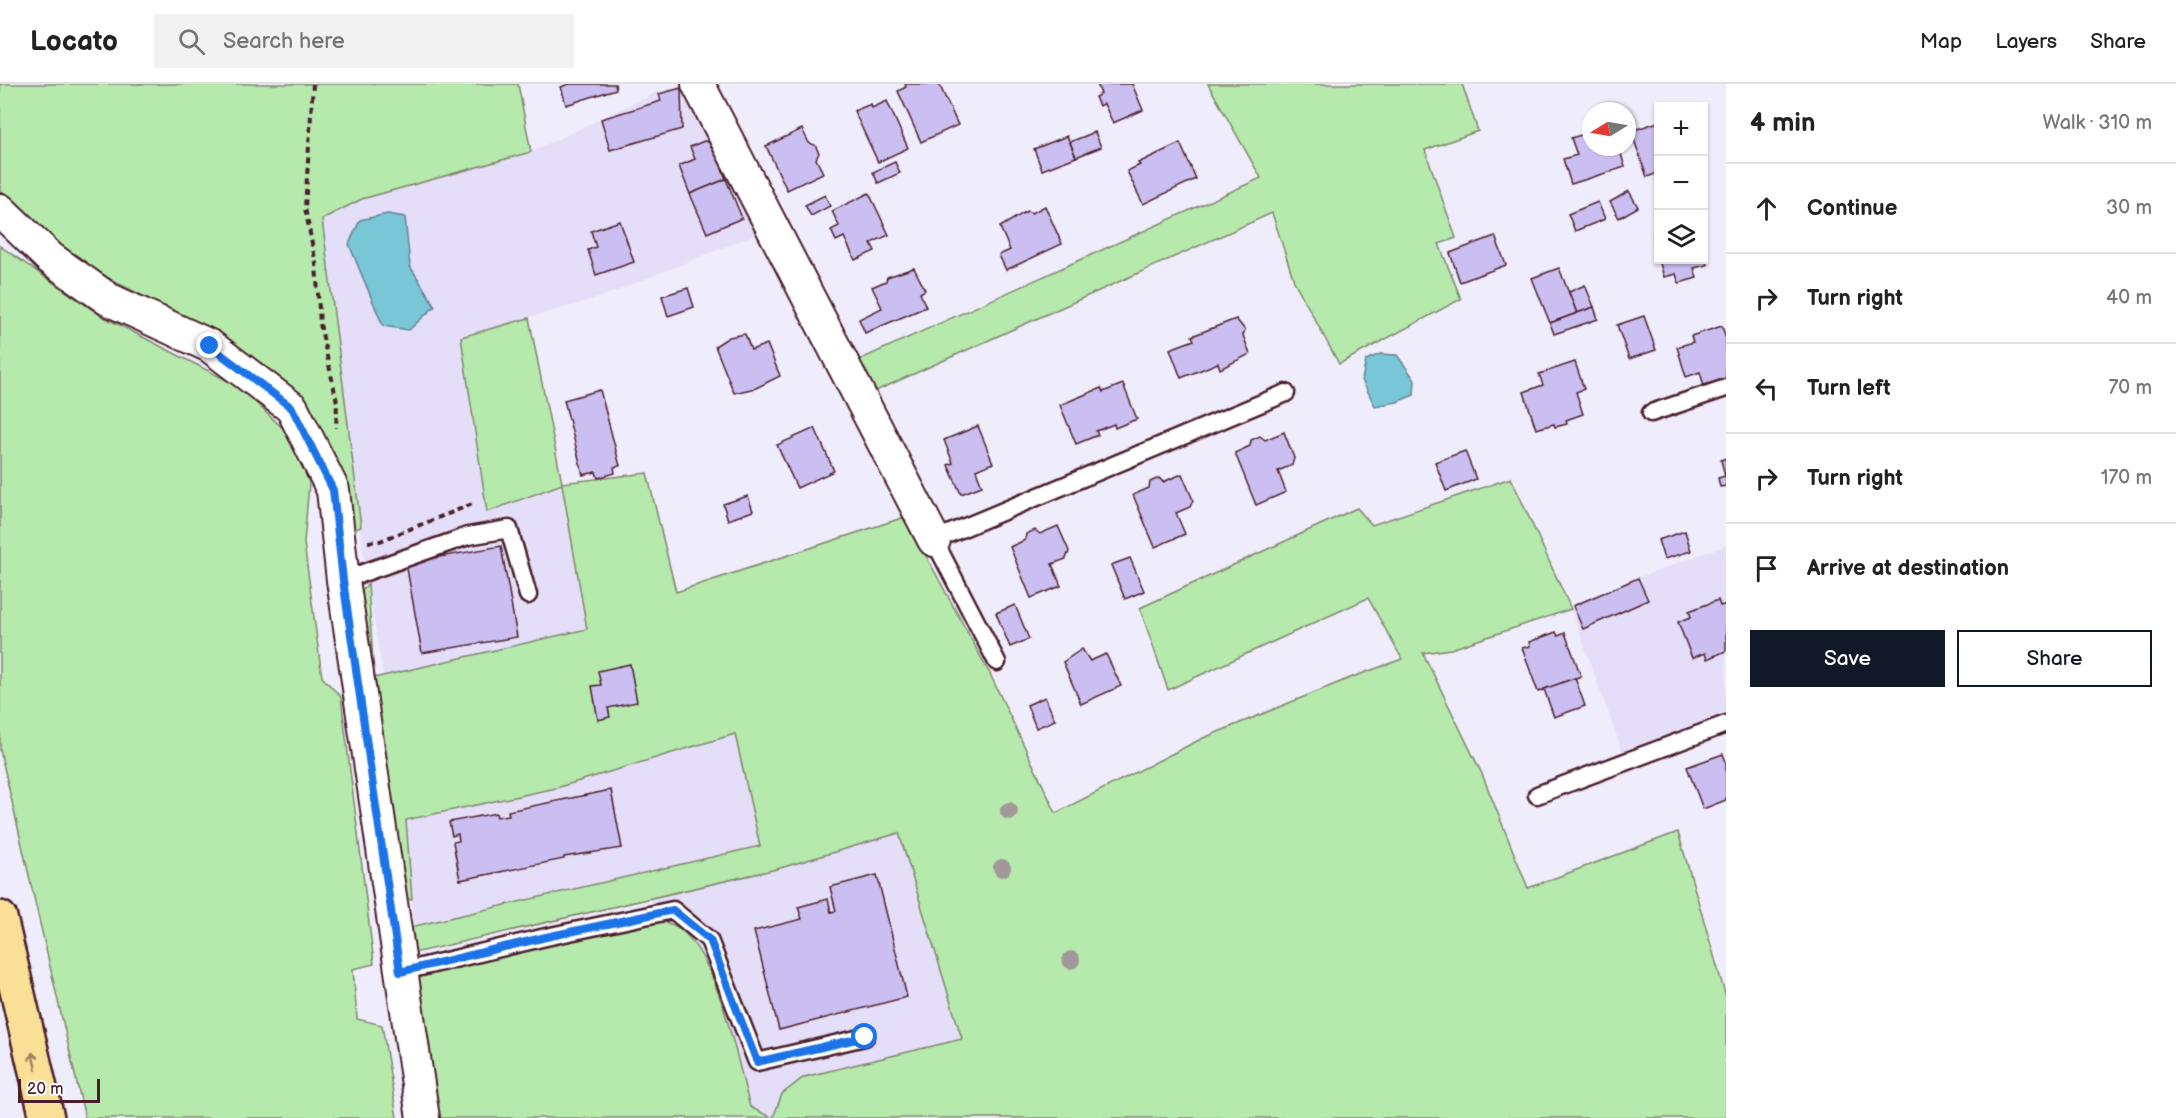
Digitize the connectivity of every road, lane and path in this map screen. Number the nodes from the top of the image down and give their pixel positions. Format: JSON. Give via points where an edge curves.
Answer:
{"nodes":[{"id":1,"x":312,"y":84,"type":"edge"},
{"id":2,"x":698,"y":84,"type":"edge"},
{"id":3,"x":0,"y":210,"type":"edge"},
{"id":4,"x":1726,"y":388,"type":"edge"},
{"id":5,"x":1286,"y":393,"type":"dead end"},
{"id":6,"x":1651,"y":413,"type":"dead end"},
{"id":7,"x":336,"y":435,"type":"dead end"},
{"id":8,"x":475,"y":503,"type":"dead end"},
{"id":9,"x":338,"y":532,"type":"junction"},
{"id":10,"x":934,"y":540,"type":"junction"},
{"id":11,"x":343,"y":580,"type":"junction"},
{"id":12,"x":528,"y":595,"type":"dead end"},
{"id":13,"x":998,"y":662,"type":"dead end"},
{"id":14,"x":1726,"y":724,"type":"edge"},
{"id":15,"x":1537,"y":795,"type":"dead end"},
{"id":16,"x":0,"y":918,"type":"edge"},
{"id":17,"x":400,"y":972,"type":"junction"},
{"id":18,"x":865,"y":1037,"type":"dead end"},
{"id":19,"x":47,"y":1118,"type":"edge"},
{"id":20,"x":423,"y":1118,"type":"edge"}],
"edges":[{"from":1,"to":7,"type":"path","via":[[305,208],[316,264],[320,324],[337,402]]},
{"from":2,"to":10,"type":"street"},
{"from":3,"to":9,"type":"street","via":[[50,258],[108,299],[210,346],[292,408],[333,490]]},
{"from":4,"to":6,"type":"lane"},
{"from":5,"to":10,"type":"lane"},
{"from":8,"to":9,"type":"path","via":[[380,540],[354,543]]},
{"from":9,"to":11,"type":"street"},
{"from":10,"to":13,"type":"lane"},
{"from":11,"to":12,"type":"lane","via":[[468,537],[508,529]]},
{"from":11,"to":17,"type":"street"},
{"from":14,"to":15,"type":"lane"},
{"from":19,"to":16,"type":"highway","one_way":true},
{"from":17,"to":18,"type":"lane","via":[[673,910],[710,940],[757,1062]]},
{"from":17,"to":20,"type":"street"}]}
